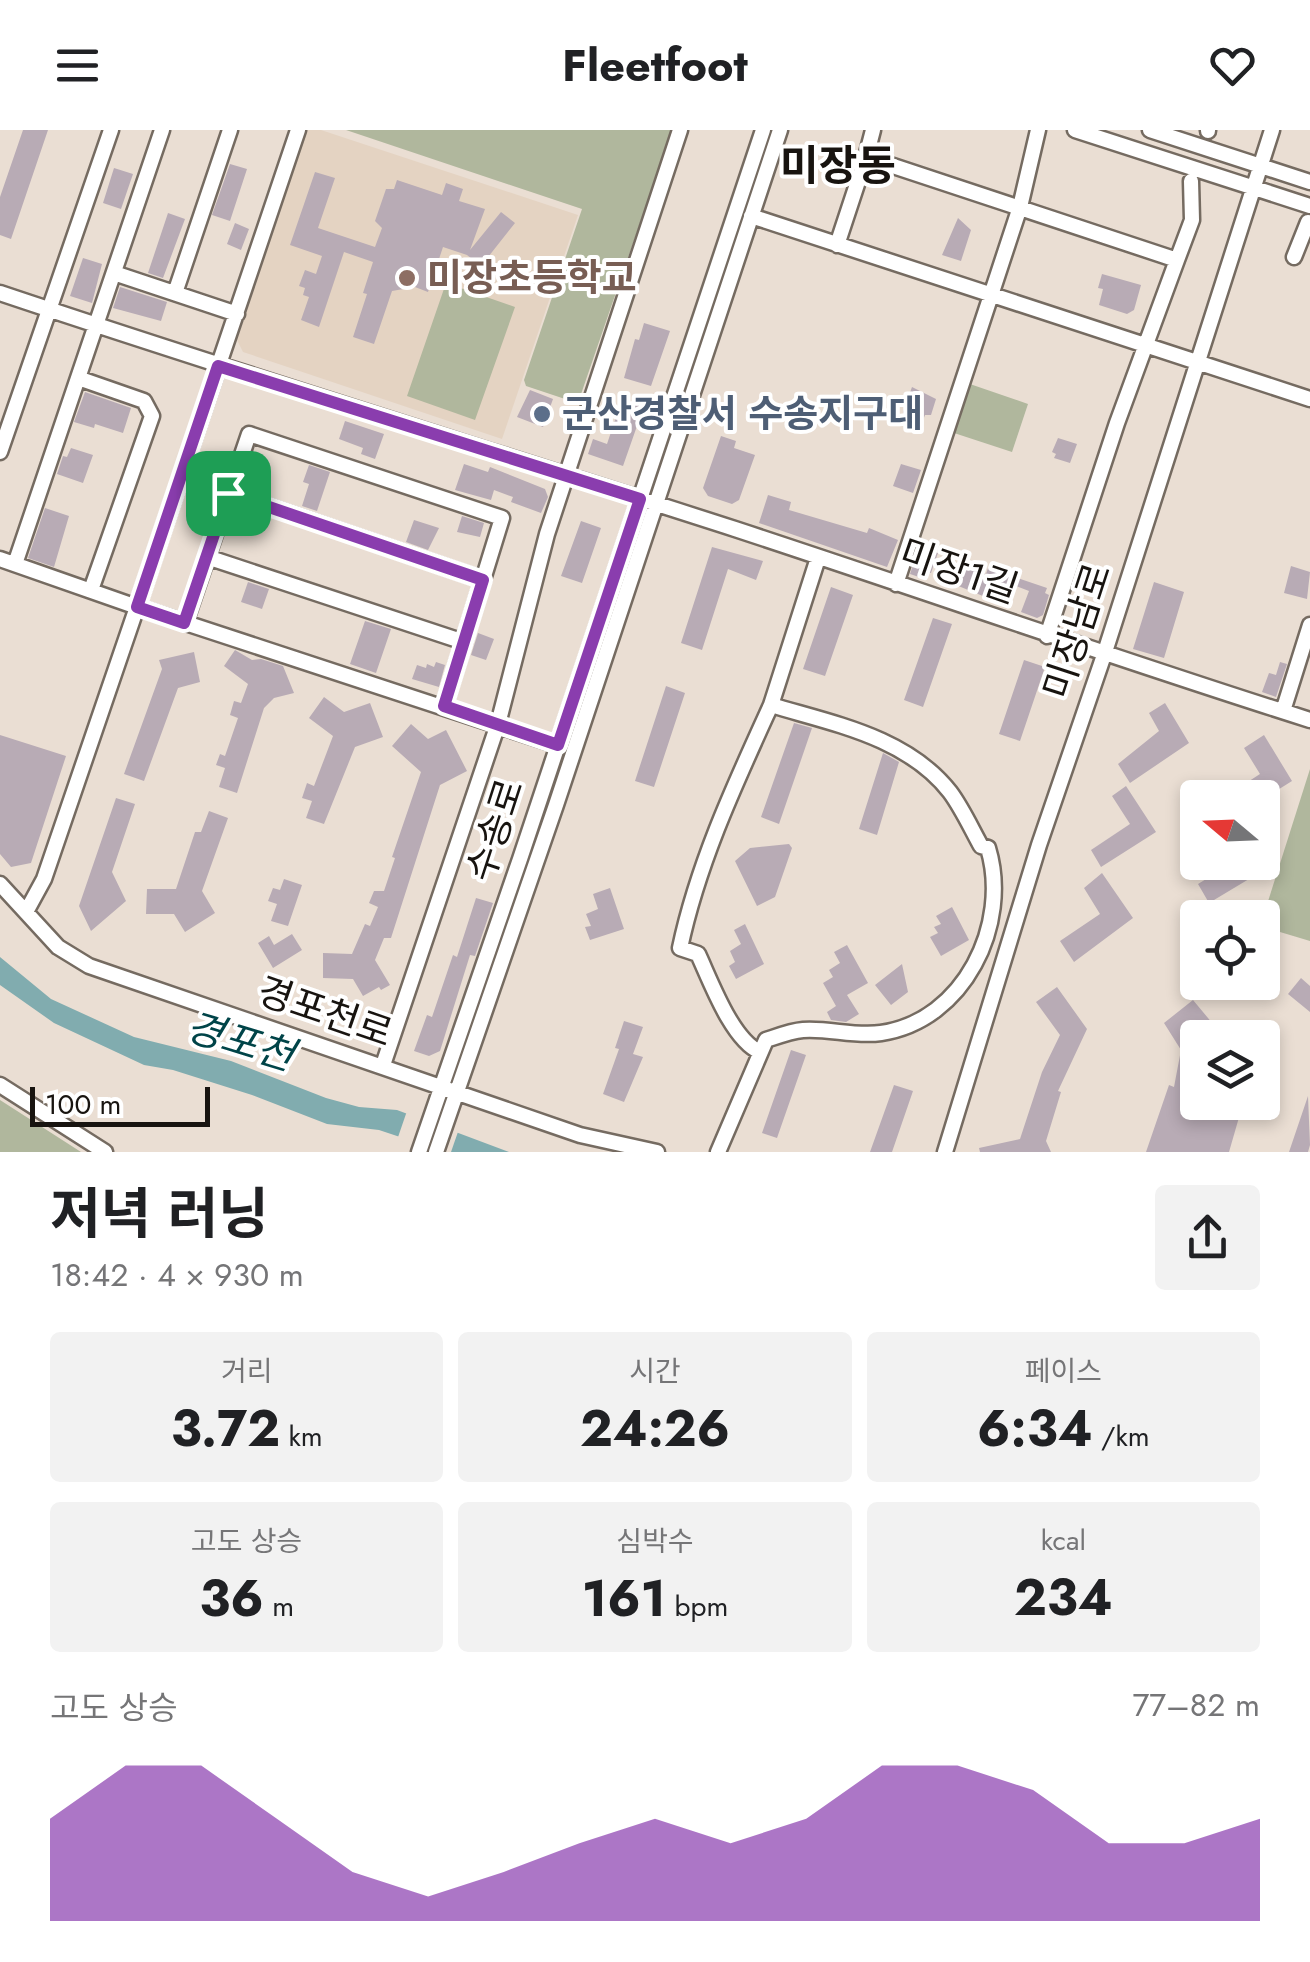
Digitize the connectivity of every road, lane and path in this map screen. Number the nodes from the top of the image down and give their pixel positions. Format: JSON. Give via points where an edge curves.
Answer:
{"nodes":[{"id":1,"x":111,"y":130,"type":"edge"},
{"id":2,"x":162,"y":130,"type":"edge"},
{"id":3,"x":230,"y":130,"type":"edge"},
{"id":4,"x":298,"y":130,"type":"edge"},
{"id":5,"x":680,"y":130,"type":"edge"},
{"id":6,"x":763,"y":130,"type":"edge"},
{"id":7,"x":780,"y":130,"type":"edge"},
{"id":8,"x":873,"y":130,"type":"edge"},
{"id":9,"x":1038,"y":130,"type":"edge"},
{"id":10,"x":1074,"y":130,"type":"edge"},
{"id":11,"x":1150,"y":130,"type":"edge"},
{"id":12,"x":1272,"y":130,"type":"edge"},
{"id":13,"x":866,"y":157,"type":"junction"},
{"id":14,"x":1261,"y":166,"type":"junction"},
{"id":15,"x":1191,"y":181,"type":"dead end"},
{"id":16,"x":1310,"y":182,"type":"edge"},
{"id":17,"x":1254,"y":187,"type":"junction"},
{"id":18,"x":1020,"y":206,"type":"junction"},
{"id":19,"x":1310,"y":206,"type":"edge"},
{"id":20,"x":752,"y":216,"type":"junction"},
{"id":21,"x":1308,"y":222,"type":"dead end"},
{"id":22,"x":838,"y":245,"type":"junction"},
{"id":23,"x":1294,"y":257,"type":"dead end"},
{"id":24,"x":1177,"y":260,"type":"junction"},
{"id":25,"x":114,"y":273,"type":"junction"},
{"id":26,"x":0,"y":292,"type":"edge"},
{"id":27,"x":175,"y":293,"type":"junction"},
{"id":28,"x":992,"y":294,"type":"junction"},
{"id":29,"x":49,"y":309,"type":"junction"},
{"id":30,"x":237,"y":314,"type":"junction"},
{"id":31,"x":95,"y":326,"type":"junction"},
{"id":32,"x":1146,"y":344,"type":"junction"},
{"id":33,"x":1199,"y":363,"type":"junction"},
{"id":34,"x":218,"y":366,"type":"junction"},
{"id":35,"x":78,"y":378,"type":"junction"},
{"id":36,"x":1310,"y":400,"type":"edge"},
{"id":37,"x":0,"y":452,"type":"edge"},
{"id":38,"x":566,"y":476,"type":"junction"},
{"id":39,"x":228,"y":493,"type":"junction"},
{"id":40,"x":647,"y":501,"type":"junction"},
{"id":41,"x":207,"y":557,"type":"junction"},
{"id":42,"x":0,"y":558,"type":"edge"},
{"id":43,"x":818,"y":558,"type":"junction"},
{"id":44,"x":16,"y":564,"type":"junction"},
{"id":45,"x":483,"y":580,"type":"junction"},
{"id":46,"x":896,"y":584,"type":"junction"},
{"id":47,"x":91,"y":590,"type":"junction"},
{"id":48,"x":137,"y":607,"type":"junction"},
{"id":49,"x":184,"y":623,"type":"junction"},
{"id":50,"x":1310,"y":625,"type":"edge"},
{"id":51,"x":1047,"y":636,"type":"junction"},
{"id":52,"x":464,"y":642,"type":"junction"},
{"id":53,"x":1104,"y":655,"type":"junction"},
{"id":54,"x":771,"y":704,"type":"junction"},
{"id":55,"x":444,"y":706,"type":"junction"},
{"id":56,"x":1283,"y":711,"type":"junction"},
{"id":57,"x":1310,"y":720,"type":"edge"},
{"id":58,"x":498,"y":724,"type":"junction"},
{"id":59,"x":558,"y":745,"type":"junction"},
{"id":60,"x":0,"y":884,"type":"edge"},
{"id":61,"x":26,"y":912,"type":"junction"},
{"id":62,"x":760,"y":1052,"type":"junction"},
{"id":63,"x":382,"y":1065,"type":"junction"},
{"id":64,"x":0,"y":1085,"type":"edge"},
{"id":65,"x":440,"y":1092,"type":"junction"},
{"id":66,"x":455,"y":1098,"type":"junction"},
{"id":67,"x":105,"y":1152,"type":"edge"},
{"id":68,"x":418,"y":1152,"type":"edge"},
{"id":69,"x":436,"y":1152,"type":"edge"},
{"id":70,"x":658,"y":1152,"type":"edge"},
{"id":71,"x":718,"y":1152,"type":"edge"},
{"id":72,"x":945,"y":1152,"type":"edge"}],
"edges":[{"from":1,"to":29,"type":"street"},
{"from":2,"to":25,"type":"street"},
{"from":3,"to":27,"type":"street"},
{"from":4,"to":30,"type":"street"},
{"from":5,"to":38,"type":"street"},
{"from":6,"to":40,"type":"street","name":"수송로"},
{"from":7,"to":20,"type":"street","name":"수송로"},
{"from":8,"to":13,"type":"street"},
{"from":9,"to":18,"type":"street"},
{"from":10,"to":17,"type":"street"},
{"from":11,"to":14,"type":"street"},
{"from":12,"to":14,"type":"street","name":"미장남로"},
{"from":13,"to":18,"type":"street"},
{"from":13,"to":22,"type":"street"},
{"from":14,"to":16,"type":"street"},
{"from":14,"to":17,"type":"street","name":"미장남로"},
{"from":15,"to":24,"type":"street","via":[[1192,220]]},
{"from":17,"to":19,"type":"street"},
{"from":17,"to":33,"type":"street","name":"미장남로"},
{"from":18,"to":24,"type":"street"},
{"from":18,"to":28,"type":"street"},
{"from":20,"to":22,"type":"street"},
{"from":20,"to":40,"type":"street","name":"수송로"},
{"from":21,"to":23,"type":"street"},
{"from":22,"to":28,"type":"street"},
{"from":24,"to":32,"type":"street"},
{"from":25,"to":27,"type":"street"},
{"from":25,"to":31,"type":"street"},
{"from":26,"to":29,"type":"street","name":"미장1길"},
{"from":27,"to":30,"type":"street"},
{"from":28,"to":32,"type":"street"},
{"from":28,"to":46,"type":"street"},
{"from":29,"to":31,"type":"street","name":"미장1길"},
{"from":29,"to":37,"type":"street"},
{"from":30,"to":34,"type":"street"},
{"from":31,"to":34,"type":"street","name":"미장1길"},
{"from":31,"to":35,"type":"street"},
{"from":32,"to":33,"type":"street"},
{"from":32,"to":51,"type":"street"},
{"from":33,"to":36,"type":"street"},
{"from":33,"to":53,"type":"street","name":"미장남로"},
{"from":34,"to":38,"type":"street","name":"미장1길"},
{"from":34,"to":48,"type":"street"},
{"from":35,"to":44,"type":"street"},
{"from":35,"to":47,"type":"street","via":[[144,401],[152,416]]},
{"from":38,"to":40,"type":"street","name":"미장1길"},
{"from":38,"to":58,"type":"street"},
{"from":39,"to":41,"type":"street"},
{"from":39,"to":45,"type":"street"},
{"from":39,"to":45,"type":"street","via":[[248,434],[502,518]]},
{"from":40,"to":43,"type":"street","name":"미장1길"},
{"from":40,"to":59,"type":"street","name":"수송로"},
{"from":40,"to":66,"type":"street","name":"수송로"},
{"from":41,"to":49,"type":"street"},
{"from":41,"to":52,"type":"street"},
{"from":42,"to":44,"type":"street"},
{"from":43,"to":46,"type":"street","name":"미장1길"},
{"from":43,"to":54,"type":"street"},
{"from":44,"to":47,"type":"street"},
{"from":45,"to":52,"type":"street"},
{"from":46,"to":51,"type":"street","name":"미장1길"},
{"from":47,"to":48,"type":"street"},
{"from":48,"to":49,"type":"street"},
{"from":48,"to":61,"type":"street","via":[[44,879]]},
{"from":49,"to":55,"type":"street"},
{"from":50,"to":56,"type":"street"},
{"from":51,"to":53,"type":"street","name":"미장1길"},
{"from":52,"to":55,"type":"street"},
{"from":53,"to":56,"type":"street","name":"미장1길"},
{"from":53,"to":72,"type":"street","name":"미장남로"},
{"from":54,"to":62,"type":"street","via":[[722,812],[680,948],[698,954],[733,1026]]},
{"from":54,"to":62,"type":"street","via":[[907,752],[938,778],[988,848],[994,898],[981,952],[932,1013],[886,1032],[803,1030],[766,1040]]},
{"from":55,"to":58,"type":"street"},
{"from":56,"to":57,"type":"street","name":"미장1길"},
{"from":58,"to":59,"type":"street"},
{"from":58,"to":63,"type":"street"},
{"from":59,"to":65,"type":"street","name":"수송로"},
{"from":60,"to":61,"type":"street","name":"경포천로"},
{"from":61,"to":63,"type":"street","name":"경포천로","via":[[58,947],[89,966]]},
{"from":62,"to":71,"type":"street"},
{"from":63,"to":65,"type":"street","name":"경포천로"},
{"from":64,"to":67,"type":"street"},
{"from":65,"to":66,"type":"street","name":"경포천로"},
{"from":65,"to":68,"type":"street","name":"수송로"},
{"from":66,"to":69,"type":"street","name":"수송로"},
{"from":66,"to":70,"type":"street","name":"경포천로"}]}
